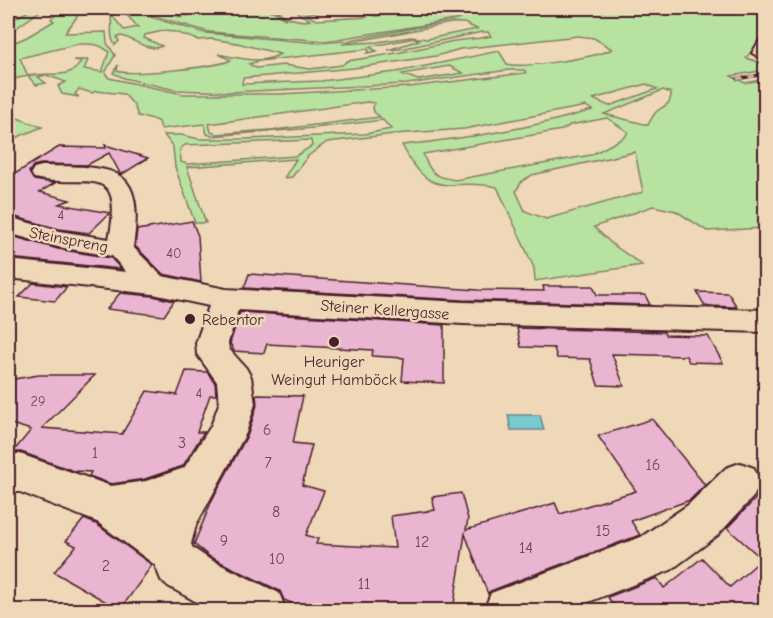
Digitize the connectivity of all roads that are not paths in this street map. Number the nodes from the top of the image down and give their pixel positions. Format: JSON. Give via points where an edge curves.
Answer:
{"nodes":[{"id":1,"x":765,"y":41,"type":"edge"},
{"id":2,"x":765,"y":57,"type":"edge"},
{"id":3,"x":42,"y":172,"type":"dead end"},
{"id":4,"x":8,"y":225,"type":"edge"},
{"id":5,"x":120,"y":249,"type":"junction"},
{"id":6,"x":8,"y":269,"type":"edge"},
{"id":7,"x":153,"y":284,"type":"junction"},
{"id":8,"x":226,"y":299,"type":"junction"},
{"id":9,"x":765,"y":321,"type":"edge"},
{"id":10,"x":14,"y":473,"type":"edge"},
{"id":11,"x":740,"y":482,"type":"dead end"},
{"id":12,"x":196,"y":483,"type":"junction"},
{"id":13,"x":111,"y":507,"type":"junction"},
{"id":14,"x":170,"y":549,"type":"junction"},
{"id":15,"x":262,"y":610,"type":"edge"},
{"id":16,"x":508,"y":610,"type":"edge"}],
"edges":[{"from":1,"to":2,"type":"street","via":[[759,53]]},
{"from":3,"to":5,"type":"street","via":[[92,173],[111,177],[121,185],[126,222]]},
{"from":4,"to":5,"type":"street","name":"Steinspreng","via":[[58,239]]},
{"from":5,"to":7,"type":"street","name":"Steinspreng"},
{"from":6,"to":7,"type":"street","name":"Steiner Kellergasse"},
{"from":7,"to":8,"type":"street","name":"Steiner Kellergasse"},
{"from":8,"to":9,"type":"street","name":"Steiner Kellergasse","via":[[462,314]]},
{"from":8,"to":12,"type":"street","via":[[212,343],[213,354],[233,370],[236,406],[216,457]]},
{"from":10,"to":13,"type":"street"},
{"from":11,"to":16,"type":"street","via":[[703,520],[655,554]]},
{"from":12,"to":13,"type":"street","via":[[146,502]]},
{"from":12,"to":14,"type":"street","via":[[172,528]]},
{"from":13,"to":14,"type":"street"},
{"from":14,"to":15,"type":"street","via":[[176,563],[187,572]]}]}
